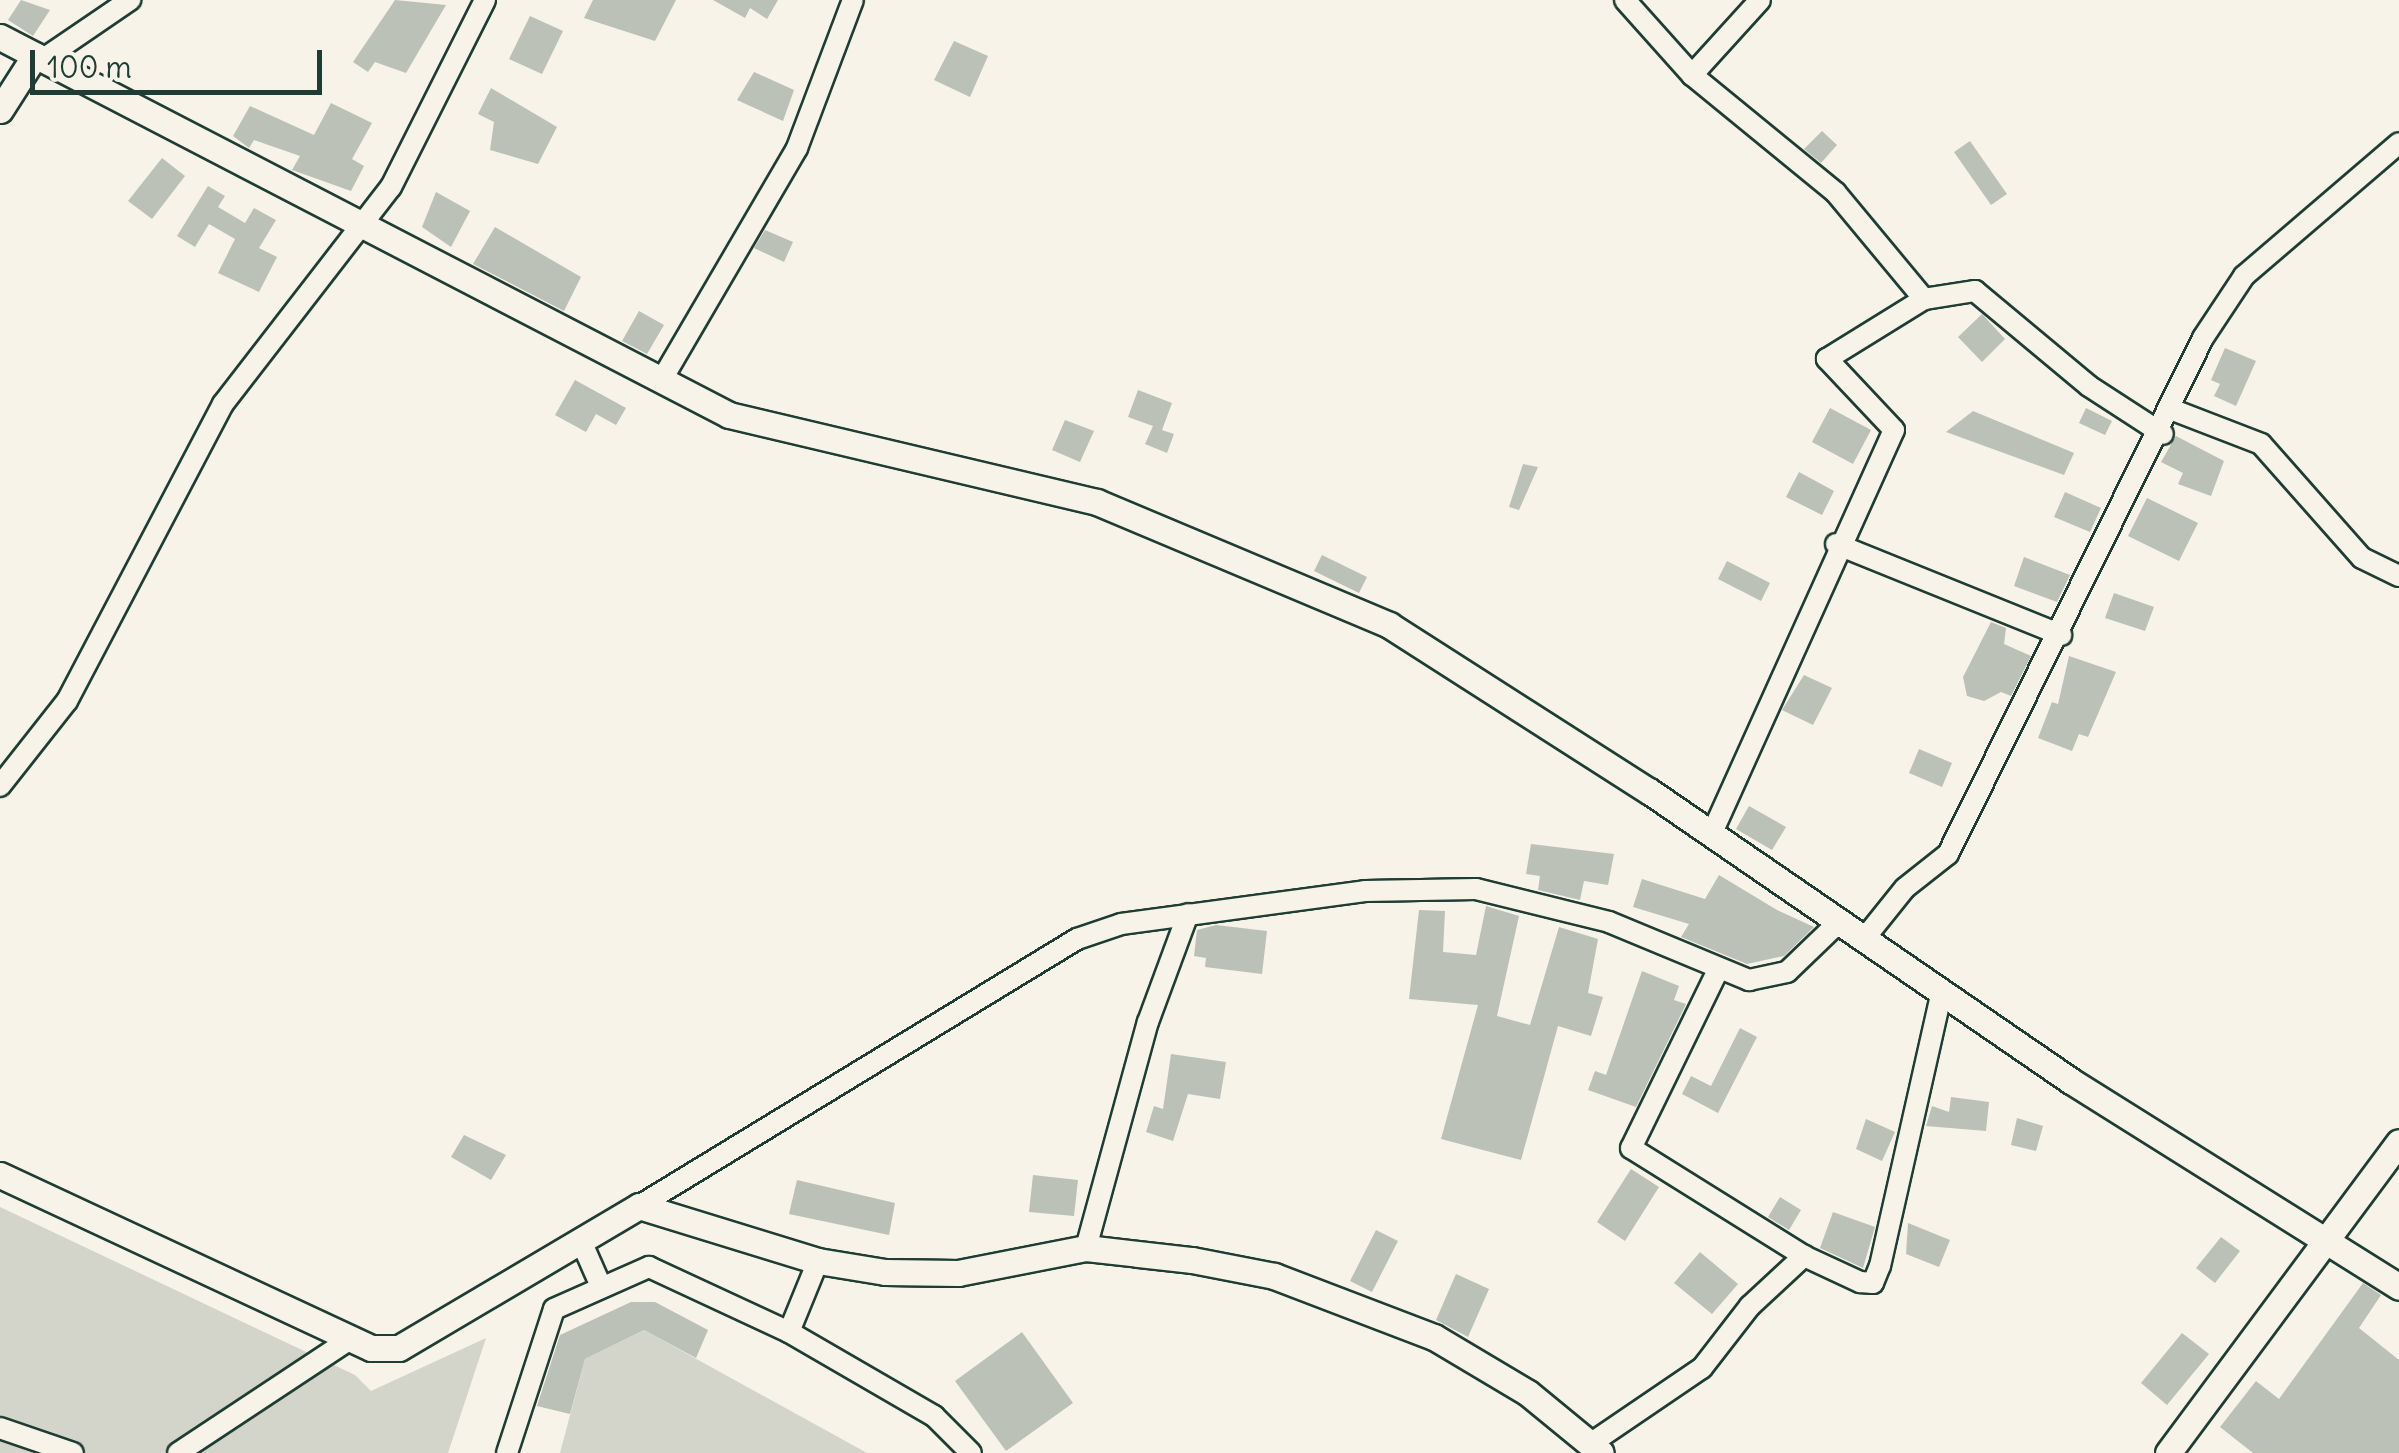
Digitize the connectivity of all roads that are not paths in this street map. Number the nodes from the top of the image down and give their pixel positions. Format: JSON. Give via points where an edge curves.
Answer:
{"nodes":[{"id":1,"x":130,"y":0,"type":"edge"},
{"id":2,"x":486,"y":0,"type":"edge"},
{"id":3,"x":852,"y":0,"type":"edge"},
{"id":4,"x":1760,"y":0,"type":"edge"},
{"id":5,"x":1631,"y":3,"type":"edge"},
{"id":6,"x":0,"y":37,"type":"edge"},
{"id":7,"x":38,"y":58,"type":"junction"},
{"id":8,"x":1692,"y":75,"type":"junction"},
{"id":9,"x":0,"y":110,"type":"edge"},
{"id":10,"x":2399,"y":143,"type":"edge"},
{"id":11,"x":362,"y":231,"type":"junction"},
{"id":12,"x":1924,"y":299,"type":"junction"},
{"id":13,"x":661,"y":381,"type":"junction"},
{"id":14,"x":2173,"y":410,"type":"junction"},
{"id":15,"x":2163,"y":434,"type":"junction"},
{"id":16,"x":1836,"y":544,"type":"junction"},
{"id":17,"x":2399,"y":576,"type":"edge"},
{"id":18,"x":2061,"y":635,"type":"junction"},
{"id":19,"x":0,"y":786,"type":"edge"},
{"id":20,"x":1712,"y":834,"type":"junction"},
{"id":21,"x":1188,"y":914,"type":"junction"},
{"id":22,"x":1838,"y":923,"type":"junction"},
{"id":23,"x":1864,"y":939,"type":"junction"},
{"id":24,"x":1717,"y":972,"type":"junction"},
{"id":25,"x":1941,"y":996,"type":"junction"},
{"id":26,"x":2399,"y":1142,"type":"edge"},
{"id":27,"x":0,"y":1176,"type":"edge"},
{"id":28,"x":639,"y":1206,"type":"junction"},
{"id":29,"x":2324,"y":1238,"type":"junction"},
{"id":30,"x":581,"y":1241,"type":"junction"},
{"id":31,"x":1086,"y":1248,"type":"junction"},
{"id":32,"x":1804,"y":1256,"type":"junction"},
{"id":33,"x":818,"y":1261,"type":"junction"},
{"id":34,"x":600,"y":1284,"type":"junction"},
{"id":35,"x":2399,"y":1287,"type":"edge"},
{"id":36,"x":789,"y":1332,"type":"junction"},
{"id":37,"x":350,"y":1340,"type":"junction"},
{"id":38,"x":0,"y":1428,"type":"edge"},
{"id":39,"x":1597,"y":1447,"type":"edge"},
{"id":40,"x":73,"y":1453,"type":"edge"},
{"id":41,"x":178,"y":1453,"type":"edge"},
{"id":42,"x":507,"y":1453,"type":"edge"},
{"id":43,"x":971,"y":1453,"type":"edge"},
{"id":44,"x":2168,"y":1453,"type":"edge"}],
"edges":[{"from":1,"to":7,"type":"street"},
{"from":2,"to":11,"type":"street"},
{"from":3,"to":13,"type":"street","via":[[797,148]]},
{"from":4,"to":8,"type":"street"},
{"from":5,"to":8,"type":"street"},
{"from":6,"to":7,"type":"street"},
{"from":7,"to":9,"type":"street"},
{"from":7,"to":11,"type":"street"},
{"from":8,"to":12,"type":"street","via":[[1836,193]]},
{"from":10,"to":14,"type":"street","via":[[2244,276],[2204,338]]},
{"from":11,"to":13,"type":"street"},
{"from":11,"to":19,"type":"street","via":[[222,404],[67,701]]},
{"from":12,"to":15,"type":"street","via":[[1975,291],[2089,386]]},
{"from":12,"to":16,"type":"street","via":[[1827,358],[1894,430]]},
{"from":13,"to":20,"type":"street","via":[[728,415],[1045,486],[1197,542],[1389,625]]},
{"from":14,"to":15,"type":"street"},
{"from":14,"to":17,"type":"street","via":[[2260,444],[2362,558]]},
{"from":15,"to":18,"type":"street"},
{"from":16,"to":18,"type":"street"},
{"from":16,"to":20,"type":"street","via":[[1761,739]]},
{"from":18,"to":23,"type":"street","via":[[1948,854],[1905,888]]},
{"from":20,"to":22,"type":"street"},
{"from":21,"to":24,"type":"street","via":[[1365,891],[1476,890],[1609,922]]},
{"from":21,"to":28,"type":"street","via":[[1078,939]]},
{"from":21,"to":31,"type":"street","via":[[1148,1022]]},
{"from":22,"to":23,"type":"street"},
{"from":22,"to":24,"type":"street","via":[[1788,972],[1750,980]]},
{"from":23,"to":25,"type":"street"},
{"from":24,"to":32,"type":"street","via":[[1631,1148]]},
{"from":25,"to":29,"type":"street"},
{"from":25,"to":32,"type":"street","via":[[1873,1283]]},
{"from":26,"to":29,"type":"street"},
{"from":27,"to":37,"type":"street"},
{"from":28,"to":30,"type":"street"},
{"from":28,"to":33,"type":"street"},
{"from":29,"to":35,"type":"street"},
{"from":29,"to":44,"type":"street"},
{"from":30,"to":34,"type":"street"},
{"from":30,"to":37,"type":"street","via":[[399,1348]]},
{"from":31,"to":33,"type":"street","via":[[958,1274]]},
{"from":31,"to":39,"type":"street","via":[[1274,1276],[1364,1308],[1434,1337]]},
{"from":32,"to":39,"type":"street","via":[[1750,1306],[1702,1368]]},
{"from":33,"to":36,"type":"street"},
{"from":34,"to":36,"type":"street","via":[[649,1267]]},
{"from":34,"to":42,"type":"street","via":[[554,1309],[546,1322]]},
{"from":36,"to":43,"type":"street","via":[[934,1416]]},
{"from":37,"to":41,"type":"street"},
{"from":38,"to":40,"type":"street"}]}
